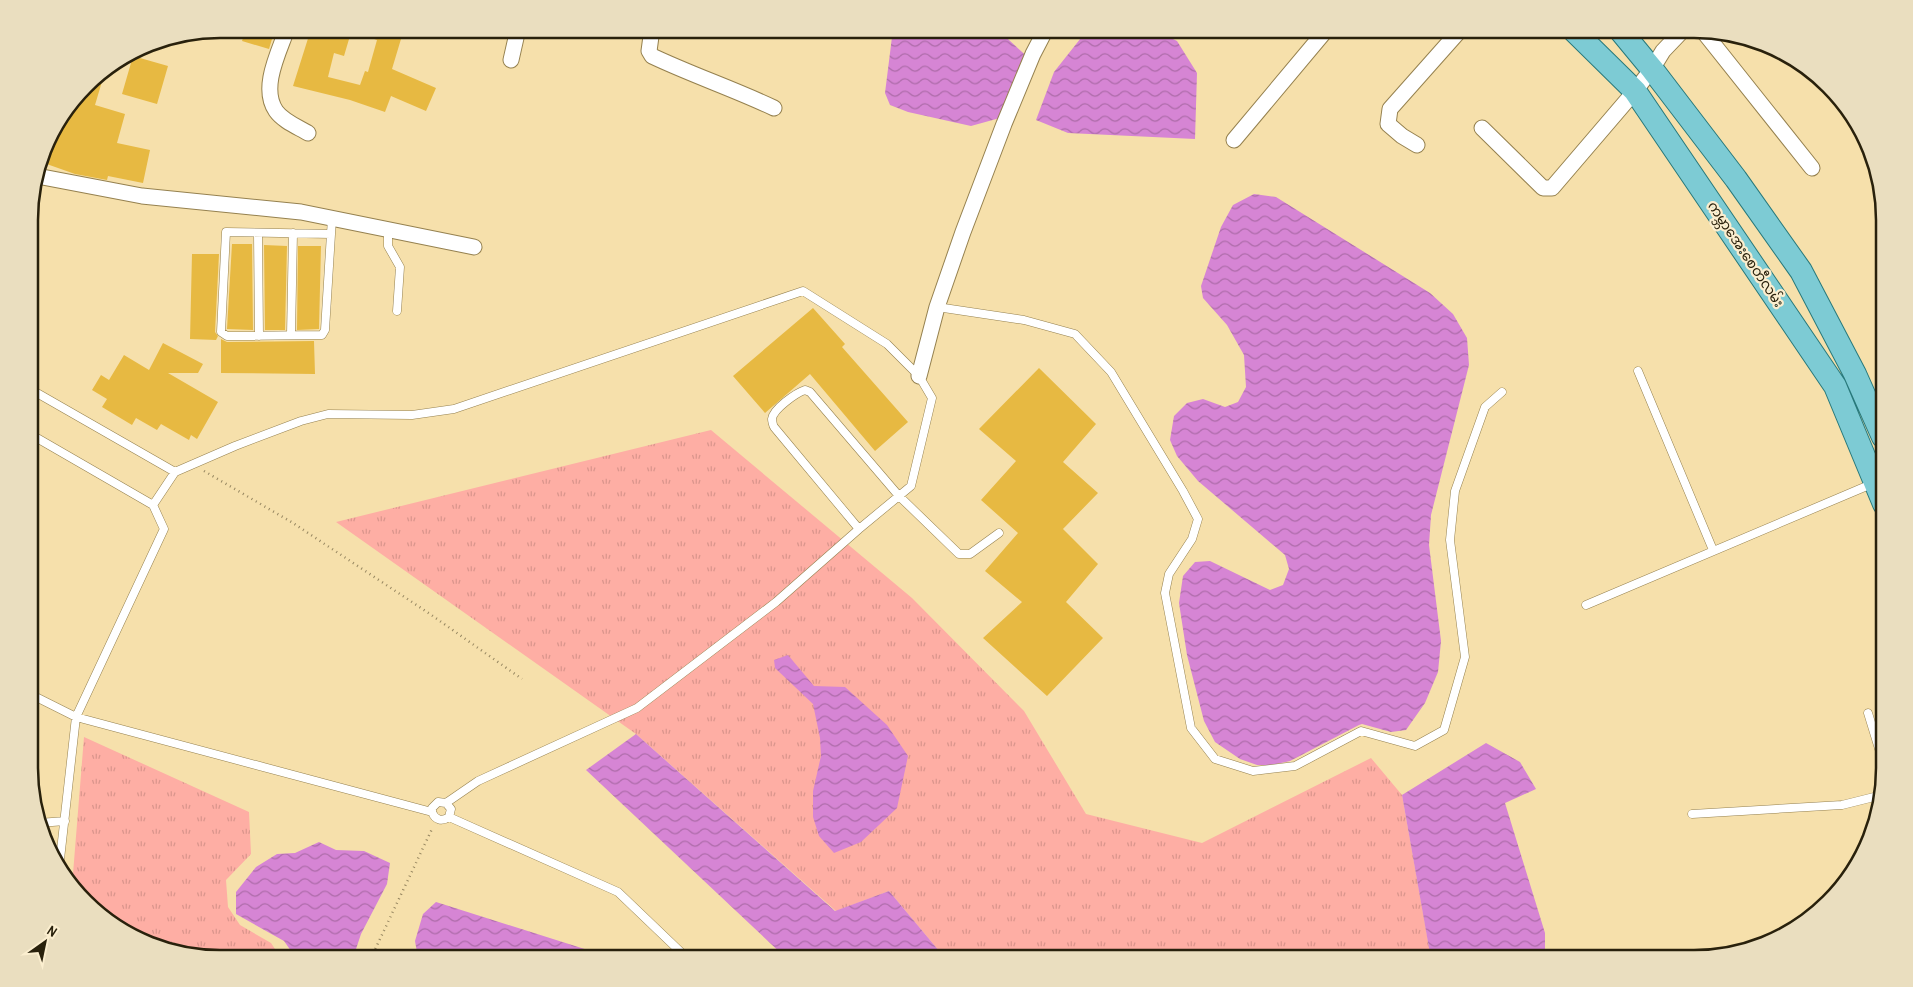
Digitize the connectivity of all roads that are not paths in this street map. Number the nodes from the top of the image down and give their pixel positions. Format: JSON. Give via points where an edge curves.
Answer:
{"nodes":[{"id":1,"x":284,"y":38,"type":"edge"},
{"id":2,"x":516,"y":38,"type":"edge"},
{"id":3,"x":651,"y":38,"type":"edge"},
{"id":4,"x":1041,"y":38,"type":"edge"},
{"id":5,"x":1320,"y":38,"type":"edge"},
{"id":6,"x":1453,"y":38,"type":"edge"},
{"id":7,"x":1581,"y":38,"type":"edge"},
{"id":8,"x":1626,"y":38,"type":"edge"},
{"id":9,"x":1675,"y":38,"type":"edge"},
{"id":10,"x":1709,"y":38,"type":"edge"},
{"id":11,"x":511,"y":60,"type":"dead end"},
{"id":12,"x":1652,"y":69,"type":"junction"},
{"id":13,"x":1635,"y":91,"type":"junction"},
{"id":14,"x":774,"y":108,"type":"dead end"},
{"id":15,"x":1482,"y":128,"type":"dead end"},
{"id":16,"x":308,"y":133,"type":"dead end"},
{"id":17,"x":1234,"y":140,"type":"dead end"},
{"id":18,"x":1417,"y":145,"type":"dead end"},
{"id":19,"x":1812,"y":168,"type":"dead end"},
{"id":20,"x":43,"y":177,"type":"edge"},
{"id":21,"x":332,"y":218,"type":"junction"},
{"id":22,"x":388,"y":230,"type":"junction"},
{"id":23,"x":258,"y":233,"type":"junction"},
{"id":24,"x":293,"y":233,"type":"junction"},
{"id":25,"x":331,"y":234,"type":"junction"},
{"id":26,"x":474,"y":246,"type":"dead end"},
{"id":27,"x":937,"y":307,"type":"junction"},
{"id":28,"x":397,"y":311,"type":"dead end"},
{"id":29,"x":291,"y":335,"type":"junction"},
{"id":30,"x":259,"y":336,"type":"junction"},
{"id":31,"x":1638,"y":371,"type":"dead end"},
{"id":32,"x":1855,"y":374,"type":"junction"},
{"id":33,"x":919,"y":376,"type":"junction"},
{"id":34,"x":1835,"y":386,"type":"junction"},
{"id":35,"x":1502,"y":392,"type":"dead end"},
{"id":36,"x":38,"y":394,"type":"edge"},
{"id":37,"x":1876,"y":421,"type":"edge"},
{"id":38,"x":38,"y":439,"type":"edge"},
{"id":39,"x":174,"y":472,"type":"junction"},
{"id":40,"x":1875,"y":483,"type":"joint"},
{"id":41,"x":899,"y":496,"type":"junction"},
{"id":42,"x":153,"y":505,"type":"junction"},
{"id":43,"x":859,"y":528,"type":"junction"},
{"id":44,"x":998,"y":533,"type":"dead end"},
{"id":45,"x":1713,"y":550,"type":"junction"},
{"id":46,"x":1586,"y":605,"type":"dead end"},
{"id":47,"x":38,"y":698,"type":"edge"},
{"id":48,"x":1868,"y":713,"type":"dead end"},
{"id":49,"x":76,"y":717,"type":"junction"},
{"id":50,"x":1876,"y":739,"type":"edge"},
{"id":51,"x":1873,"y":797,"type":"edge"},
{"id":52,"x":446,"y":802,"type":"junction"},
{"id":53,"x":1692,"y":814,"type":"dead end"},
{"id":54,"x":435,"y":816,"type":"junction"},
{"id":55,"x":449,"y":817,"type":"junction"},
{"id":56,"x":65,"y":821,"type":"junction"},
{"id":57,"x":46,"y":822,"type":"edge"},
{"id":58,"x":61,"y":856,"type":"edge"},
{"id":59,"x":679,"y":950,"type":"edge"}],
"edges":[{"from":1,"to":16,"type":"street","via":[[271,76],[270,96],[276,111]]},
{"from":2,"to":11,"type":"street"},
{"from":3,"to":14,"type":"street","via":[[649,51],[652,56]]},
{"from":4,"to":27,"type":"street","via":[[962,232]]},
{"from":5,"to":17,"type":"street"},
{"from":6,"to":18,"type":"street","via":[[1390,109],[1388,124]]},
{"from":7,"to":13,"type":"main road","name":"ကမ္ဘာအေးစေတီလမ်း"},
{"from":8,"to":12,"type":"main road"},
{"from":9,"to":12,"type":"street"},
{"from":10,"to":19,"type":"street"},
{"from":12,"to":13,"type":"street"},
{"from":12,"to":32,"type":"main road","via":[[1801,271]]},
{"from":13,"to":15,"type":"street","via":[[1552,188],[1543,188]]},
{"from":13,"to":34,"type":"main road","name":"ကမ္ဘာအေးစေတီလမ်း"},
{"from":20,"to":21,"type":"street","via":[[142,196]]},
{"from":21,"to":22,"type":"street"},
{"from":21,"to":25,"type":"lane"},
{"from":22,"to":26,"type":"street"},
{"from":22,"to":28,"type":"lane","via":[[388,246],[400,267]]},
{"from":23,"to":24,"type":"lane"},
{"from":23,"to":30,"type":"lane"},
{"from":23,"to":30,"type":"lane","via":[[226,232],[221,332],[227,336]]},
{"from":24,"to":25,"type":"lane"},
{"from":24,"to":29,"type":"lane"},
{"from":25,"to":29,"type":"lane","via":[[325,330],[322,335]]},
{"from":27,"to":33,"type":"street"},
{"from":27,"to":35,"type":"lane","via":[[1024,320],[1076,334],[1112,372],[1198,519],[1192,539],[1169,574],[1165,593],[1191,728],[1215,759],[1253,771],[1295,766],[1361,731],[1415,746],[1444,730],[1465,657],[1450,540],[1455,491],[1485,407]]},
{"from":29,"to":30,"type":"lane"},
{"from":31,"to":45,"type":"lane"},
{"from":32,"to":34,"type":"main road"},
{"from":32,"to":37,"type":"main road"},
{"from":33,"to":39,"type":"lane","via":[[887,344],[802,291],[454,409],[412,415],[328,414],[301,421]]},
{"from":33,"to":41,"type":"lane","via":[[932,398],[911,486]]},
{"from":34,"to":40,"type":"main road","name":"ကမ္ဘာအေးစေတီလမ်း"},
{"from":36,"to":39,"type":"lane"},
{"from":38,"to":42,"type":"lane"},
{"from":39,"to":42,"type":"lane"},
{"from":40,"to":45,"type":"lane"},
{"from":41,"to":43,"type":"lane"},
{"from":41,"to":43,"type":"lane","via":[[810,392],[798,392],[775,412],[774,427]]},
{"from":41,"to":44,"type":"lane","via":[[959,554],[970,554]]},
{"from":42,"to":49,"type":"lane","via":[[164,529]]},
{"from":43,"to":52,"type":"lane","via":[[776,602],[637,708],[478,781]]},
{"from":45,"to":46,"type":"lane"},
{"from":47,"to":49,"type":"lane"},
{"from":48,"to":50,"type":"lane"},
{"from":49,"to":54,"type":"lane"},
{"from":49,"to":56,"type":"lane"},
{"from":51,"to":53,"type":"lane","via":[[1842,805]]},
{"from":52,"to":54,"type":"lane","via":[[438,802],[432,808]]},
{"from":52,"to":55,"type":"lane","via":[[451,809]]},
{"from":54,"to":55,"type":"lane","via":[[441,820]]},
{"from":55,"to":59,"type":"lane","via":[[618,892]]},
{"from":56,"to":57,"type":"lane"},
{"from":56,"to":58,"type":"lane"}]}
